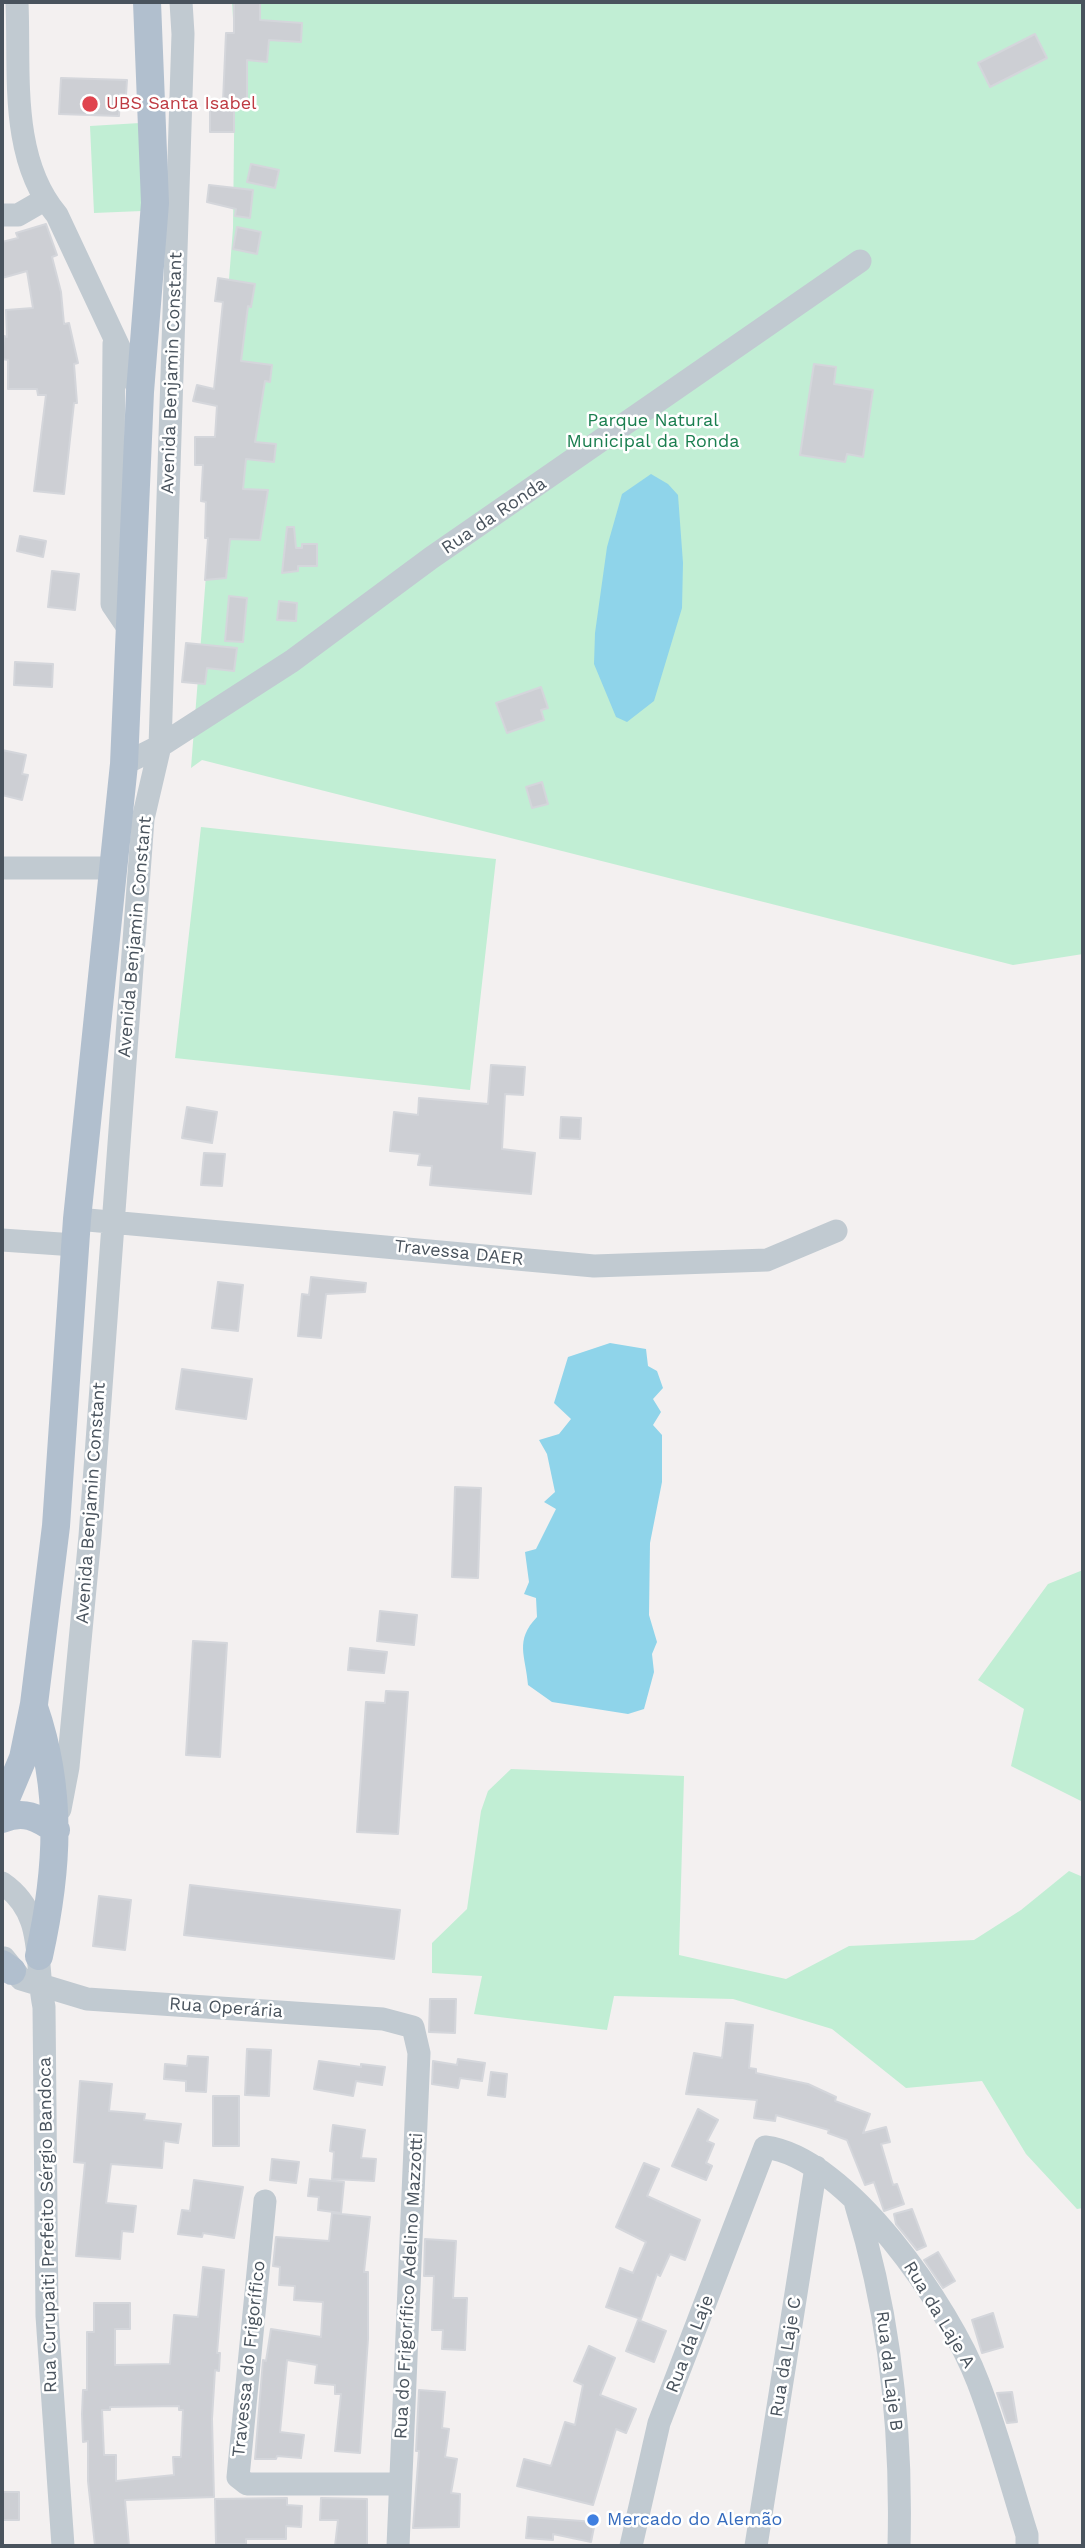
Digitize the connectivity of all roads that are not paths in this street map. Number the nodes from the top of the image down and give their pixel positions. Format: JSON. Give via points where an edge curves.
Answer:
{"nodes":[{"id":1,"x":17,"y":2,"type":"edge"},
{"id":2,"x":146,"y":2,"type":"edge"},
{"id":3,"x":181,"y":2,"type":"edge"},
{"id":4,"x":44,"y":200,"type":"junction"},
{"id":5,"x":2,"y":215,"type":"edge"},
{"id":6,"x":860,"y":261,"type":"dead end"},
{"id":7,"x":114,"y":337,"type":"junction"},
{"id":8,"x":140,"y":392,"type":"junction"},
{"id":9,"x":131,"y":632,"type":"junction"},
{"id":10,"x":160,"y":746,"type":"junction"},
{"id":11,"x":124,"y":764,"type":"junction"},
{"id":12,"x":2,"y":868,"type":"edge"},
{"id":13,"x":113,"y":868,"type":"junction"},
{"id":14,"x":111,"y":1219,"type":"junction"},
{"id":15,"x":836,"y":1231,"type":"dead end"},
{"id":16,"x":76,"y":1232,"type":"junction"},
{"id":17,"x":2,"y":1240,"type":"edge"},
{"id":18,"x":34,"y":1704,"type":"junction"},
{"id":19,"x":2,"y":1808,"type":"edge"},
{"id":20,"x":2,"y":1819,"type":"edge"},
{"id":21,"x":56,"y":1830,"type":"junction"},
{"id":22,"x":2,"y":1883,"type":"edge"},
{"id":23,"x":39,"y":1956,"type":"junction"},
{"id":24,"x":5,"y":1963,"type":"edge"},
{"id":25,"x":40,"y":1987,"type":"junction"},
{"id":26,"x":414,"y":2027,"type":"joint"},
{"id":27,"x":765,"y":2147,"type":"joint"},
{"id":28,"x":816,"y":2167,"type":"junction"},
{"id":29,"x":854,"y":2199,"type":"junction"},
{"id":30,"x":265,"y":2201,"type":"dead end"},
{"id":31,"x":400,"y":2484,"type":"junction"},
{"id":32,"x":1028,"y":2542,"type":"edge"},
{"id":33,"x":63,"y":2546,"type":"edge"},
{"id":34,"x":398,"y":2546,"type":"edge"},
{"id":35,"x":631,"y":2546,"type":"edge"},
{"id":36,"x":756,"y":2546,"type":"edge"},
{"id":37,"x":899,"y":2546,"type":"edge"}],
"edges":[{"from":1,"to":4,"type":"street","name":"Avenida Benjamin Constant","via":[[22,138]]},
{"from":2,"to":8,"type":"main road","name":"Avenida Benjamin Constant","via":[[155,203]]},
{"from":3,"to":10,"type":"street","name":"Avenida Benjamin Constant"},
{"from":4,"to":5,"type":"street","via":[[18,215]]},
{"from":4,"to":7,"type":"street","name":"Avenida Benjamin Constant","via":[[57,215]]},
{"from":6,"to":10,"type":"street","name":"Rua da Ronda","via":[[431,558],[292,661]]},
{"from":7,"to":8,"type":"street","name":"Avenida Benjamin Constant"},
{"from":7,"to":9,"type":"street","name":"Avenida Benjamin Constant","via":[[112,604]]},
{"from":8,"to":9,"type":"main road","name":"Avenida Benjamin Constant"},
{"from":9,"to":11,"type":"main road","name":"Avenida Benjamin Constant"},
{"from":10,"to":11,"type":"street","name":"Rua da Ronda"},
{"from":10,"to":14,"type":"street","name":"Avenida Benjamin Constant","via":[[143,819]]},
{"from":11,"to":13,"type":"main road","name":"Avenida Benjamin Constant"},
{"from":12,"to":13,"type":"street"},
{"from":13,"to":16,"type":"main road","name":"Avenida Benjamin Constant"},
{"from":14,"to":15,"type":"street","name":"Travessa DAER","via":[[594,1266],[767,1260]]},
{"from":14,"to":16,"type":"street","name":"Travessa DAER"},
{"from":14,"to":21,"type":"street","name":"Avenida Benjamin Constant","via":[[90,1536],[68,1767]]},
{"from":16,"to":17,"type":"street","name":"Travessa DAER"},
{"from":16,"to":18,"type":"main road","name":"Avenida Benjamin Constant","via":[[55,1526]]},
{"from":18,"to":19,"type":"main road","name":"Avenida Benjamin Constant","via":[[23,1758]]},
{"from":18,"to":21,"type":"main road","via":[[45,1738]]},
{"from":20,"to":21,"type":"main road","via":[[34,1815]]},
{"from":21,"to":23,"type":"main road","via":[[51,1899]]},
{"from":22,"to":23,"type":"street","name":"Rua Curupaiti Prefeito Sérgio Bandoca","via":[[33,1917]]},
{"from":23,"to":25,"type":"street","name":"Rua Curupaiti Prefeito Sérgio Bandoca"},
{"from":24,"to":25,"type":"street","name":"Rua Operária","via":[[21,1979]]},
{"from":25,"to":26,"type":"street","name":"Rua Operária","via":[[87,1999],[383,2019]]},
{"from":25,"to":33,"type":"street","name":"Rua Curupaiti Prefeito Sérgio Bandoca","via":[[44,2007],[47,2316]]},
{"from":26,"to":31,"type":"street","name":"Rua do Frigorífico Adelino Mazzotti","via":[[419,2053]]},
{"from":27,"to":28,"type":"street","name":"Rua da Laje A","via":[[784,2150]]},
{"from":27,"to":35,"type":"street","name":"Rua da Laje","via":[[660,2423]]},
{"from":28,"to":29,"type":"street","name":"Rua da Laje A"},
{"from":28,"to":36,"type":"street","name":"Rua da Laje C"},
{"from":29,"to":32,"type":"street","name":"Rua da Laje A","via":[[894,2242],[944,2315],[978,2380]]},
{"from":29,"to":37,"type":"street","name":"Rua da Laje B","via":[[874,2263],[895,2407]]},
{"from":30,"to":31,"type":"street","name":"Travessa do Frigorífico","via":[[238,2477],[247,2484]]},
{"from":31,"to":34,"type":"street","name":"Rua do Frigorífico Adelino Mazzotti"}]}
